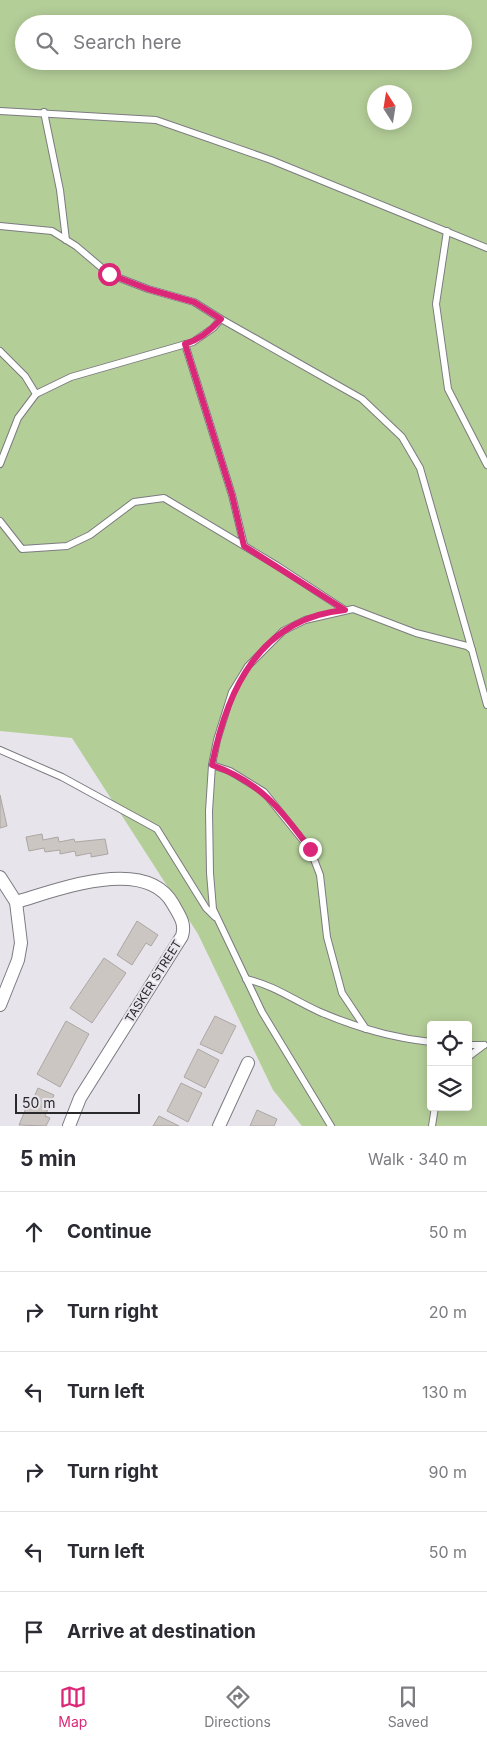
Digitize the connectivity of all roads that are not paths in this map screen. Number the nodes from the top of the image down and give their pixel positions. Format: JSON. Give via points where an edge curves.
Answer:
{"nodes":[{"id":1,"x":0,"y":111,"type":"edge"},
{"id":2,"x":44,"y":112,"type":"junction"},
{"id":3,"x":0,"y":226,"type":"edge"},
{"id":4,"x":447,"y":231,"type":"junction"},
{"id":5,"x":66,"y":240,"type":"junction"},
{"id":6,"x":487,"y":248,"type":"edge"},
{"id":7,"x":221,"y":319,"type":"junction"},
{"id":8,"x":185,"y":344,"type":"junction"},
{"id":9,"x":0,"y":351,"type":"edge"},
{"id":10,"x":36,"y":394,"type":"junction"},
{"id":11,"x":0,"y":464,"type":"edge"},
{"id":12,"x":487,"y":465,"type":"edge"},
{"id":13,"x":0,"y":520,"type":"edge"},
{"id":14,"x":244,"y":546,"type":"junction"},
{"id":15,"x":345,"y":610,"type":"junction"},
{"id":16,"x":472,"y":650,"type":"junction"},
{"id":17,"x":487,"y":705,"type":"edge"},
{"id":18,"x":0,"y":750,"type":"edge"},
{"id":19,"x":212,"y":765,"type":"junction"},
{"id":20,"x":0,"y":878,"type":"edge"},
{"id":21,"x":16,"y":902,"type":"junction"},
{"id":22,"x":217,"y":919,"type":"junction"},
{"id":23,"x":246,"y":979,"type":"junction"},
{"id":24,"x":0,"y":1004,"type":"edge"},
{"id":25,"x":366,"y":1029,"type":"junction"},
{"id":26,"x":427,"y":1041,"type":"edge"},
{"id":27,"x":472,"y":1045,"type":"edge"},
{"id":28,"x":486,"y":1045,"type":"edge"},
{"id":29,"x":472,"y":1054,"type":"edge"},
{"id":30,"x":248,"y":1064,"type":"dead end"},
{"id":31,"x":434,"y":1111,"type":"edge"},
{"id":32,"x":69,"y":1126,"type":"edge"},
{"id":33,"x":219,"y":1126,"type":"edge"},
{"id":34,"x":331,"y":1126,"type":"edge"},
{"id":35,"x":432,"y":1126,"type":"edge"}],
"edges":[{"from":1,"to":2,"type":"lane"},
{"from":2,"to":4,"type":"lane","via":[[156,120],[271,160]]},
{"from":2,"to":5,"type":"lane","via":[[60,190]]},
{"from":3,"to":5,"type":"lane","via":[[52,231]]},
{"from":4,"to":6,"type":"lane"},
{"from":4,"to":12,"type":"lane","via":[[436,304],[448,389]]},
{"from":5,"to":7,"type":"lane","via":[[109,274],[194,302]]},
{"from":7,"to":8,"type":"lane","via":[[200,337]]},
{"from":7,"to":16,"type":"lane","via":[[362,400],[402,438],[420,468]]},
{"from":8,"to":10,"type":"lane","via":[[71,377]]},
{"from":8,"to":14,"type":"lane","via":[[232,495]]},
{"from":9,"to":10,"type":"lane","via":[[25,376]]},
{"from":10,"to":11,"type":"lane","via":[[18,418]]},
{"from":13,"to":14,"type":"lane","via":[[22,549],[67,546],[90,536],[134,502],[164,498]]},
{"from":14,"to":15,"type":"lane"},
{"from":15,"to":16,"type":"lane","via":[[352,609]]},
{"from":15,"to":19,"type":"lane","via":[[305,620],[282,631],[257,655],[232,692]]},
{"from":16,"to":17,"type":"lane"},
{"from":18,"to":22,"type":"lane","via":[[62,777],[157,829],[206,908]]},
{"from":19,"to":22,"type":"lane","via":[[210,872]]},
{"from":19,"to":25,"type":"lane","via":[[230,771],[264,792],[310,849],[320,875],[327,936],[342,993]]},
{"from":20,"to":21,"type":"street"},
{"from":21,"to":24,"type":"street","via":[[21,943],[18,960]]},
{"from":21,"to":32,"type":"street","name":"TASKER STREET","via":[[73,886],[133,879],[161,889],[184,923],[182,936],[80,1098]]},
{"from":22,"to":23,"type":"lane"},
{"from":23,"to":25,"type":"lane","via":[[274,987],[318,1011]]},
{"from":23,"to":34,"type":"lane","via":[[290,1061]]},
{"from":25,"to":26,"type":"lane"},
{"from":27,"to":28,"type":"lane"},
{"from":28,"to":29,"type":"lane"},
{"from":30,"to":33,"type":"street"},
{"from":31,"to":35,"type":"lane"}]}
